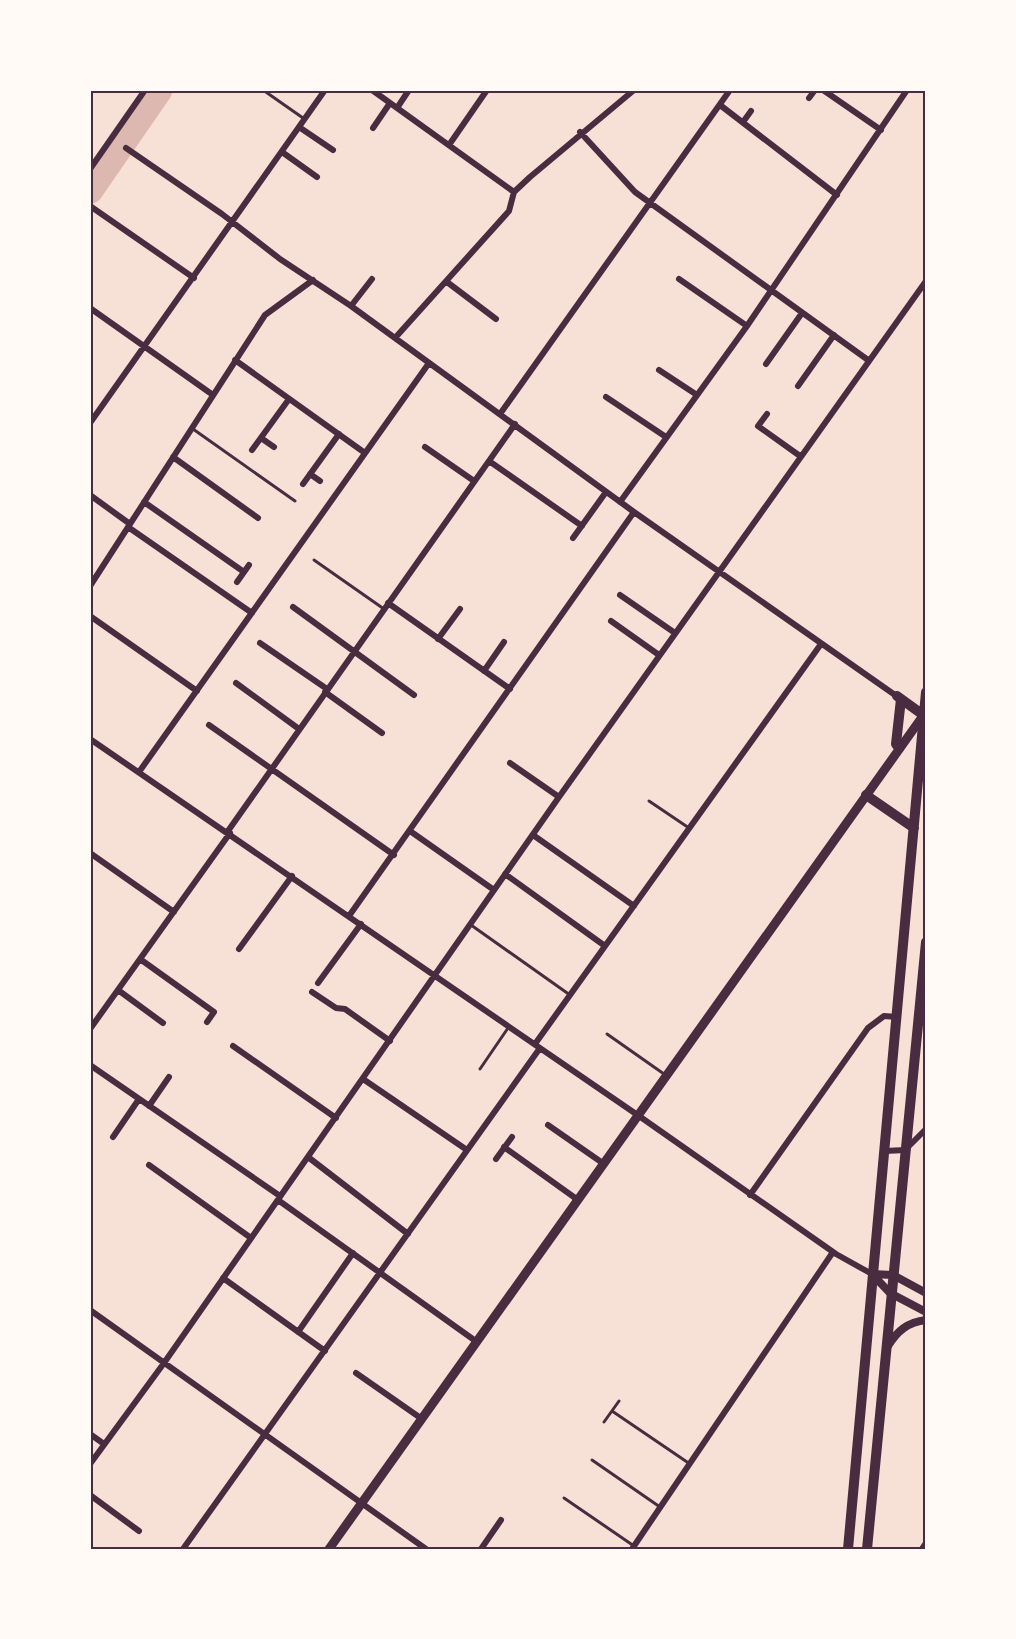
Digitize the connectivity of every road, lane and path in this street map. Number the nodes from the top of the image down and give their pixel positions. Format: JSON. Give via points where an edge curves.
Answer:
{"nodes":[{"id":1,"x":145,"y":90,"type":"edge"},
{"id":2,"x":263,"y":90,"type":"edge"},
{"id":3,"x":325,"y":90,"type":"edge"},
{"id":4,"x":372,"y":90,"type":"edge"},
{"id":5,"x":409,"y":90,"type":"edge"},
{"id":6,"x":487,"y":90,"type":"edge"},
{"id":7,"x":634,"y":90,"type":"edge"},
{"id":8,"x":730,"y":90,"type":"edge"},
{"id":9,"x":815,"y":90,"type":"edge"},
{"id":10,"x":824,"y":90,"type":"edge"},
{"id":11,"x":907,"y":90,"type":"edge"},
{"id":12,"x":809,"y":98,"type":"dead end"},
{"id":13,"x":390,"y":103,"type":"junction"},
{"id":14,"x":720,"y":105,"type":"junction"},
{"id":15,"x":397,"y":108,"type":"junction"},
{"id":16,"x":751,"y":111,"type":"dead end"},
{"id":17,"x":305,"y":119,"type":"junction"},
{"id":18,"x":743,"y":122,"type":"junction"},
{"id":19,"x":299,"y":127,"type":"junction"},
{"id":20,"x":373,"y":128,"type":"dead end"},
{"id":21,"x":881,"y":130,"type":"junction"},
{"id":22,"x":580,"y":132,"type":"junction"},
{"id":23,"x":449,"y":145,"type":"junction"},
{"id":24,"x":126,"y":148,"type":"dead end"},
{"id":25,"x":333,"y":150,"type":"dead end"},
{"id":26,"x":282,"y":152,"type":"junction"},
{"id":27,"x":90,"y":169,"type":"edge"},
{"id":28,"x":317,"y":177,"type":"dead end"},
{"id":29,"x":514,"y":192,"type":"junction"},
{"id":30,"x":837,"y":195,"type":"junction"},
{"id":31,"x":650,"y":203,"type":"junction"},
{"id":32,"x":90,"y":206,"type":"edge"},
{"id":33,"x":232,"y":224,"type":"junction"},
{"id":34,"x":194,"y":278,"type":"junction"},
{"id":35,"x":372,"y":279,"type":"dead end"},
{"id":36,"x":679,"y":279,"type":"dead end"},
{"id":37,"x":313,"y":280,"type":"junction"},
{"id":38,"x":926,"y":281,"type":"edge"},
{"id":39,"x":447,"y":282,"type":"junction"},
{"id":40,"x":771,"y":292,"type":"junction"},
{"id":41,"x":351,"y":306,"type":"junction"},
{"id":42,"x":90,"y":308,"type":"edge"},
{"id":43,"x":802,"y":313,"type":"junction"},
{"id":44,"x":496,"y":320,"type":"dead end"},
{"id":45,"x":747,"y":326,"type":"junction"},
{"id":46,"x":834,"y":335,"type":"junction"},
{"id":47,"x":395,"y":338,"type":"junction"},
{"id":48,"x":145,"y":347,"type":"junction"},
{"id":49,"x":235,"y":360,"type":"junction"},
{"id":50,"x":868,"y":360,"type":"junction"},
{"id":51,"x":429,"y":363,"type":"junction"},
{"id":52,"x":765,"y":364,"type":"dead end"},
{"id":53,"x":659,"y":370,"type":"dead end"},
{"id":54,"x":798,"y":386,"type":"dead end"},
{"id":55,"x":213,"y":395,"type":"junction"},
{"id":56,"x":697,"y":395,"type":"junction"},
{"id":57,"x":606,"y":397,"type":"dead end"},
{"id":58,"x":289,"y":399,"type":"junction"},
{"id":59,"x":500,"y":414,"type":"junction"},
{"id":60,"x":766,"y":414,"type":"dead end"},
{"id":61,"x":91,"y":419,"type":"edge"},
{"id":62,"x":515,"y":424,"type":"junction"},
{"id":63,"x":192,"y":428,"type":"junction"},
{"id":64,"x":339,"y":434,"type":"junction"},
{"id":65,"x":666,"y":437,"type":"junction"},
{"id":66,"x":261,"y":438,"type":"junction"},
{"id":67,"x":274,"y":447,"type":"dead end"},
{"id":68,"x":425,"y":447,"type":"dead end"},
{"id":69,"x":252,"y":450,"type":"dead end"},
{"id":70,"x":365,"y":453,"type":"junction"},
{"id":71,"x":800,"y":456,"type":"junction"},
{"id":72,"x":173,"y":457,"type":"junction"},
{"id":73,"x":489,"y":460,"type":"junction"},
{"id":74,"x":310,"y":474,"type":"junction"},
{"id":75,"x":320,"y":482,"type":"dead end"},
{"id":76,"x":474,"y":482,"type":"junction"},
{"id":77,"x":303,"y":484,"type":"dead end"},
{"id":78,"x":606,"y":492,"type":"junction"},
{"id":79,"x":90,"y":495,"type":"edge"},
{"id":80,"x":295,"y":501,"type":"dead end"},
{"id":81,"x":144,"y":502,"type":"junction"},
{"id":82,"x":620,"y":502,"type":"junction"},
{"id":83,"x":634,"y":512,"type":"junction"},
{"id":84,"x":258,"y":518,"type":"dead end"},
{"id":85,"x":129,"y":526,"type":"junction"},
{"id":86,"x":582,"y":526,"type":"junction"},
{"id":87,"x":573,"y":538,"type":"dead end"},
{"id":88,"x":314,"y":560,"type":"dead end"},
{"id":89,"x":249,"y":565,"type":"dead end"},
{"id":90,"x":720,"y":570,"type":"junction"},
{"id":91,"x":244,"y":572,"type":"junction"},
{"id":92,"x":237,"y":582,"type":"dead end"},
{"id":93,"x":90,"y":586,"type":"edge"},
{"id":94,"x":620,"y":595,"type":"dead end"},
{"id":95,"x":386,"y":606,"type":"junction"},
{"id":96,"x":293,"y":607,"type":"dead end"},
{"id":97,"x":460,"y":609,"type":"dead end"},
{"id":98,"x":252,"y":613,"type":"junction"},
{"id":99,"x":90,"y":616,"type":"edge"},
{"id":100,"x":611,"y":621,"type":"dead end"},
{"id":101,"x":675,"y":633,"type":"junction"},
{"id":102,"x":438,"y":639,"type":"junction"},
{"id":103,"x":504,"y":642,"type":"dead end"},
{"id":104,"x":260,"y":643,"type":"dead end"},
{"id":105,"x":821,"y":644,"type":"junction"},
{"id":106,"x":354,"y":651,"type":"junction"},
{"id":107,"x":659,"y":655,"type":"junction"},
{"id":108,"x":484,"y":671,"type":"junction"},
{"id":109,"x":236,"y":683,"type":"dead end"},
{"id":110,"x":510,"y":689,"type":"junction"},
{"id":111,"x":197,"y":691,"type":"junction"},
{"id":112,"x":326,"y":691,"type":"junction"},
{"id":113,"x":926,"y":692,"type":"edge"},
{"id":114,"x":414,"y":695,"type":"dead end"},
{"id":115,"x":898,"y":697,"type":"junction"},
{"id":116,"x":925,"y":714,"type":"edge"},
{"id":117,"x":209,"y":725,"type":"dead end"},
{"id":118,"x":299,"y":729,"type":"junction"},
{"id":119,"x":382,"y":733,"type":"dead end"},
{"id":120,"x":90,"y":739,"type":"edge"},
{"id":121,"x":899,"y":748,"type":"junction"},
{"id":122,"x":510,"y":763,"type":"dead end"},
{"id":123,"x":271,"y":768,"type":"junction"},
{"id":124,"x":140,"y":772,"type":"junction"},
{"id":125,"x":866,"y":795,"type":"junction"},
{"id":126,"x":559,"y":797,"type":"junction"},
{"id":127,"x":649,"y":801,"type":"dead end"},
{"id":128,"x":689,"y":828,"type":"junction"},
{"id":129,"x":914,"y":828,"type":"junction"},
{"id":130,"x":410,"y":831,"type":"junction"},
{"id":131,"x":229,"y":832,"type":"junction"},
{"id":132,"x":533,"y":834,"type":"junction"},
{"id":133,"x":90,"y":853,"type":"edge"},
{"id":134,"x":394,"y":855,"type":"junction"},
{"id":135,"x":506,"y":874,"type":"junction"},
{"id":136,"x":292,"y":876,"type":"junction"},
{"id":137,"x":494,"y":890,"type":"junction"},
{"id":138,"x":634,"y":906,"type":"junction"},
{"id":139,"x":174,"y":912,"type":"junction"},
{"id":140,"x":349,"y":916,"type":"junction"},
{"id":141,"x":361,"y":924,"type":"junction"},
{"id":142,"x":471,"y":924,"type":"junction"},
{"id":143,"x":926,"y":942,"type":"edge"},
{"id":144,"x":605,"y":946,"type":"junction"},
{"id":145,"x":239,"y":949,"type":"dead end"},
{"id":146,"x":140,"y":959,"type":"junction"},
{"id":147,"x":435,"y":976,"type":"junction"},
{"id":148,"x":318,"y":983,"type":"dead end"},
{"id":149,"x":118,"y":990,"type":"junction"},
{"id":150,"x":312,"y":992,"type":"dead end"},
{"id":151,"x":570,"y":995,"type":"junction"},
{"id":152,"x":897,"y":1017,"type":"junction"},
{"id":153,"x":207,"y":1022,"type":"dead end"},
{"id":154,"x":163,"y":1023,"type":"dead end"},
{"id":155,"x":509,"y":1026,"type":"junction"},
{"id":156,"x":90,"y":1029,"type":"edge"},
{"id":157,"x":607,"y":1034,"type":"dead end"},
{"id":158,"x":390,"y":1041,"type":"junction"},
{"id":159,"x":233,"y":1046,"type":"dead end"},
{"id":160,"x":538,"y":1046,"type":"junction"},
{"id":161,"x":90,"y":1065,"type":"edge"},
{"id":162,"x":480,"y":1069,"type":"dead end"},
{"id":163,"x":169,"y":1077,"type":"dead end"},
{"id":164,"x":667,"y":1077,"type":"junction"},
{"id":165,"x":363,"y":1079,"type":"junction"},
{"id":166,"x":139,"y":1099,"type":"junction"},
{"id":167,"x":149,"y":1106,"type":"junction"},
{"id":168,"x":639,"y":1116,"type":"junction"},
{"id":169,"x":336,"y":1118,"type":"junction"},
{"id":170,"x":548,"y":1125,"type":"dead end"},
{"id":171,"x":926,"y":1129,"type":"edge"},
{"id":172,"x":112,"y":1137,"type":"dead end"},
{"id":173,"x":512,"y":1137,"type":"dead end"},
{"id":174,"x":504,"y":1147,"type":"junction"},
{"id":175,"x":467,"y":1150,"type":"junction"},
{"id":176,"x":905,"y":1150,"type":"junction"},
{"id":177,"x":885,"y":1151,"type":"junction"},
{"id":178,"x":308,"y":1157,"type":"junction"},
{"id":179,"x":496,"y":1159,"type":"dead end"},
{"id":180,"x":604,"y":1164,"type":"junction"},
{"id":181,"x":148,"y":1165,"type":"dead end"},
{"id":182,"x":750,"y":1195,"type":"junction"},
{"id":183,"x":279,"y":1198,"type":"junction"},
{"id":184,"x":578,"y":1200,"type":"junction"},
{"id":185,"x":408,"y":1234,"type":"junction"},
{"id":186,"x":251,"y":1238,"type":"junction"},
{"id":187,"x":833,"y":1252,"type":"junction"},
{"id":188,"x":353,"y":1253,"type":"junction"},
{"id":189,"x":380,"y":1273,"type":"junction"},
{"id":190,"x":872,"y":1274,"type":"junction"},
{"id":191,"x":892,"y":1275,"type":"junction"},
{"id":192,"x":223,"y":1278,"type":"junction"},
{"id":193,"x":890,"y":1293,"type":"junction"},
{"id":194,"x":926,"y":1293,"type":"edge"},
{"id":195,"x":90,"y":1310,"type":"edge"},
{"id":196,"x":926,"y":1312,"type":"edge"},
{"id":197,"x":926,"y":1320,"type":"edge"},
{"id":198,"x":298,"y":1332,"type":"junction"},
{"id":199,"x":477,"y":1342,"type":"junction"},
{"id":200,"x":886,"y":1349,"type":"junction"},
{"id":201,"x":325,"y":1350,"type":"junction"},
{"id":202,"x":164,"y":1363,"type":"junction"},
{"id":203,"x":356,"y":1373,"type":"dead end"},
{"id":204,"x":620,"y":1401,"type":"dead end"},
{"id":205,"x":612,"y":1411,"type":"junction"},
{"id":206,"x":422,"y":1419,"type":"junction"},
{"id":207,"x":604,"y":1422,"type":"dead end"},
{"id":208,"x":90,"y":1434,"type":"edge"},
{"id":209,"x":265,"y":1435,"type":"junction"},
{"id":210,"x":104,"y":1444,"type":"junction"},
{"id":211,"x":592,"y":1460,"type":"dead end"},
{"id":212,"x":90,"y":1464,"type":"edge"},
{"id":213,"x":690,"y":1464,"type":"junction"},
{"id":214,"x":90,"y":1495,"type":"edge"},
{"id":215,"x":564,"y":1497,"type":"dead end"},
{"id":216,"x":361,"y":1504,"type":"junction"},
{"id":217,"x":660,"y":1507,"type":"junction"},
{"id":218,"x":501,"y":1520,"type":"dead end"},
{"id":219,"x":140,"y":1530,"type":"dead end"},
{"id":220,"x":926,"y":1544,"type":"edge"},
{"id":221,"x":633,"y":1547,"type":"edge"},
{"id":222,"x":183,"y":1549,"type":"edge"},
{"id":223,"x":329,"y":1549,"type":"edge"},
{"id":224,"x":426,"y":1549,"type":"edge"},
{"id":225,"x":481,"y":1549,"type":"edge"},
{"id":226,"x":848,"y":1549,"type":"edge"},
{"id":227,"x":867,"y":1549,"type":"edge"},
{"id":228,"x":922,"y":1549,"type":"edge"}],
"edges":[{"from":1,"to":27,"type":"street"},
{"from":2,"to":17,"type":"lane"},
{"from":3,"to":17,"type":"street"},
{"from":4,"to":13,"type":"street"},
{"from":5,"to":15,"type":"street"},
{"from":6,"to":23,"type":"street"},
{"from":7,"to":22,"type":"street"},
{"from":8,"to":14,"type":"street"},
{"from":9,"to":12,"type":"street"},
{"from":10,"to":21,"type":"street"},
{"from":11,"to":21,"type":"street"},
{"from":13,"to":15,"type":"street"},
{"from":13,"to":20,"type":"street"},
{"from":14,"to":18,"type":"street"},
{"from":14,"to":31,"type":"street"},
{"from":15,"to":23,"type":"street"},
{"from":16,"to":18,"type":"street"},
{"from":17,"to":19,"type":"street"},
{"from":18,"to":30,"type":"street"},
{"from":19,"to":25,"type":"street"},
{"from":19,"to":26,"type":"street"},
{"from":21,"to":30,"type":"street"},
{"from":22,"to":29,"type":"street"},
{"from":22,"to":31,"type":"street","via":[[626,183]]},
{"from":23,"to":29,"type":"street"},
{"from":24,"to":33,"type":"street"},
{"from":26,"to":28,"type":"street"},
{"from":26,"to":33,"type":"street"},
{"from":29,"to":39,"type":"street","via":[[509,211]]},
{"from":30,"to":40,"type":"street"},
{"from":31,"to":40,"type":"street"},
{"from":31,"to":59,"type":"street"},
{"from":32,"to":34,"type":"street"},
{"from":33,"to":34,"type":"street"},
{"from":33,"to":37,"type":"street"},
{"from":34,"to":48,"type":"street"},
{"from":35,"to":41,"type":"street"},
{"from":36,"to":45,"type":"street"},
{"from":37,"to":41,"type":"street"},
{"from":37,"to":49,"type":"street","via":[[272,308]]},
{"from":38,"to":50,"type":"street"},
{"from":39,"to":44,"type":"street"},
{"from":39,"to":47,"type":"street"},
{"from":40,"to":43,"type":"street"},
{"from":40,"to":45,"type":"street"},
{"from":41,"to":47,"type":"street"},
{"from":42,"to":48,"type":"street"},
{"from":43,"to":46,"type":"street"},
{"from":43,"to":52,"type":"street"},
{"from":45,"to":56,"type":"street"},
{"from":46,"to":50,"type":"street"},
{"from":46,"to":54,"type":"street"},
{"from":47,"to":51,"type":"street"},
{"from":48,"to":55,"type":"street"},
{"from":48,"to":61,"type":"street"},
{"from":49,"to":55,"type":"street"},
{"from":49,"to":58,"type":"street"},
{"from":50,"to":71,"type":"street"},
{"from":51,"to":59,"type":"street"},
{"from":51,"to":70,"type":"street"},
{"from":53,"to":56,"type":"street"},
{"from":55,"to":63,"type":"street"},
{"from":56,"to":65,"type":"street"},
{"from":57,"to":65,"type":"street"},
{"from":58,"to":64,"type":"street"},
{"from":58,"to":66,"type":"street"},
{"from":59,"to":62,"type":"street"},
{"from":60,"to":71,"type":"street","via":[[758,426]]},
{"from":62,"to":73,"type":"street"},
{"from":62,"to":78,"type":"street"},
{"from":63,"to":72,"type":"street"},
{"from":63,"to":80,"type":"lane"},
{"from":64,"to":70,"type":"street"},
{"from":64,"to":74,"type":"street"},
{"from":65,"to":82,"type":"street"},
{"from":66,"to":67,"type":"street"},
{"from":66,"to":69,"type":"street"},
{"from":68,"to":76,"type":"street"},
{"from":70,"to":98,"type":"street"},
{"from":71,"to":90,"type":"street"},
{"from":72,"to":81,"type":"street"},
{"from":72,"to":84,"type":"street"},
{"from":73,"to":76,"type":"street"},
{"from":73,"to":86,"type":"street"},
{"from":74,"to":75,"type":"street"},
{"from":74,"to":77,"type":"street"},
{"from":76,"to":95,"type":"street"},
{"from":78,"to":82,"type":"street"},
{"from":78,"to":86,"type":"street"},
{"from":79,"to":85,"type":"street"},
{"from":81,"to":85,"type":"street"},
{"from":81,"to":91,"type":"street"},
{"from":82,"to":83,"type":"street"},
{"from":83,"to":90,"type":"street"},
{"from":83,"to":110,"type":"street"},
{"from":85,"to":93,"type":"street"},
{"from":85,"to":98,"type":"street"},
{"from":86,"to":87,"type":"street"},
{"from":88,"to":95,"type":"lane"},
{"from":89,"to":91,"type":"street"},
{"from":90,"to":101,"type":"street"},
{"from":90,"to":105,"type":"street"},
{"from":91,"to":92,"type":"street"},
{"from":94,"to":101,"type":"street"},
{"from":95,"to":102,"type":"street"},
{"from":95,"to":106,"type":"street"},
{"from":96,"to":106,"type":"street"},
{"from":97,"to":102,"type":"street"},
{"from":98,"to":111,"type":"street"},
{"from":99,"to":111,"type":"street"},
{"from":100,"to":107,"type":"street"},
{"from":101,"to":107,"type":"street"},
{"from":102,"to":108,"type":"street"},
{"from":103,"to":108,"type":"street"},
{"from":104,"to":112,"type":"street"},
{"from":105,"to":115,"type":"street"},
{"from":105,"to":128,"type":"street"},
{"from":106,"to":112,"type":"street"},
{"from":106,"to":114,"type":"street"},
{"from":107,"to":126,"type":"street"},
{"from":108,"to":110,"type":"street"},
{"from":109,"to":118,"type":"street"},
{"from":110,"to":130,"type":"street"},
{"from":111,"to":124,"type":"street"},
{"from":112,"to":118,"type":"street"},
{"from":112,"to":119,"type":"street"},
{"from":113,"to":116,"type":"highway"},
{"from":115,"to":116,"type":"highway"},
{"from":115,"to":121,"type":"highway"},
{"from":116,"to":121,"type":"main road"},
{"from":116,"to":129,"type":"highway"},
{"from":117,"to":123,"type":"street"},
{"from":118,"to":123,"type":"street"},
{"from":120,"to":124,"type":"street"},
{"from":121,"to":125,"type":"main road"},
{"from":122,"to":126,"type":"street"},
{"from":123,"to":131,"type":"street"},
{"from":123,"to":134,"type":"street"},
{"from":124,"to":131,"type":"street"},
{"from":125,"to":129,"type":"highway"},
{"from":125,"to":164,"type":"main road"},
{"from":126,"to":132,"type":"street"},
{"from":127,"to":128,"type":"lane"},
{"from":128,"to":138,"type":"street"},
{"from":129,"to":152,"type":"highway"},
{"from":130,"to":134,"type":"street"},
{"from":130,"to":137,"type":"street"},
{"from":131,"to":136,"type":"street"},
{"from":131,"to":139,"type":"street"},
{"from":132,"to":135,"type":"street"},
{"from":132,"to":138,"type":"street"},
{"from":133,"to":139,"type":"street"},
{"from":134,"to":140,"type":"street"},
{"from":135,"to":137,"type":"street"},
{"from":135,"to":144,"type":"street"},
{"from":136,"to":140,"type":"street"},
{"from":136,"to":145,"type":"street"},
{"from":137,"to":142,"type":"street"},
{"from":138,"to":144,"type":"street"},
{"from":139,"to":146,"type":"street"},
{"from":140,"to":141,"type":"street"},
{"from":141,"to":147,"type":"street"},
{"from":141,"to":148,"type":"street"},
{"from":142,"to":147,"type":"street"},
{"from":142,"to":151,"type":"lane"},
{"from":143,"to":176,"type":"highway"},
{"from":144,"to":151,"type":"street"},
{"from":146,"to":149,"type":"street"},
{"from":146,"to":153,"type":"street","via":[[214,1012]]},
{"from":147,"to":155,"type":"street"},
{"from":147,"to":158,"type":"street"},
{"from":149,"to":154,"type":"street"},
{"from":149,"to":156,"type":"street"},
{"from":150,"to":158,"type":"street","via":[[336,1008],[345,1009]]},
{"from":151,"to":160,"type":"street"},
{"from":152,"to":177,"type":"highway"},
{"from":152,"to":182,"type":"street","via":[[884,1016],[868,1028]]},
{"from":155,"to":160,"type":"street"},
{"from":155,"to":162,"type":"lane"},
{"from":157,"to":164,"type":"lane"},
{"from":158,"to":165,"type":"street"},
{"from":159,"to":169,"type":"street"},
{"from":160,"to":168,"type":"street"},
{"from":160,"to":175,"type":"street"},
{"from":161,"to":166,"type":"street"},
{"from":163,"to":167,"type":"street"},
{"from":164,"to":168,"type":"main road"},
{"from":165,"to":169,"type":"street"},
{"from":165,"to":175,"type":"street"},
{"from":166,"to":167,"type":"street"},
{"from":166,"to":172,"type":"street"},
{"from":167,"to":183,"type":"street"},
{"from":168,"to":180,"type":"main road"},
{"from":168,"to":182,"type":"street"},
{"from":169,"to":178,"type":"street"},
{"from":170,"to":180,"type":"street"},
{"from":171,"to":176,"type":"street"},
{"from":173,"to":174,"type":"street"},
{"from":174,"to":179,"type":"street"},
{"from":174,"to":184,"type":"street"},
{"from":175,"to":185,"type":"street"},
{"from":176,"to":177,"type":"street"},
{"from":176,"to":191,"type":"highway"},
{"from":177,"to":190,"type":"highway"},
{"from":178,"to":183,"type":"street"},
{"from":178,"to":185,"type":"street"},
{"from":180,"to":184,"type":"main road"},
{"from":181,"to":186,"type":"street"},
{"from":182,"to":187,"type":"street"},
{"from":183,"to":186,"type":"street"},
{"from":183,"to":188,"type":"street"},
{"from":184,"to":199,"type":"main road"},
{"from":185,"to":189,"type":"street"},
{"from":186,"to":192,"type":"street"},
{"from":187,"to":190,"type":"street"},
{"from":187,"to":213,"type":"street"},
{"from":188,"to":189,"type":"street"},
{"from":188,"to":198,"type":"street"},
{"from":189,"to":199,"type":"street"},
{"from":189,"to":201,"type":"street"},
{"from":190,"to":191,"type":"street"},
{"from":190,"to":193,"type":"street"},
{"from":190,"to":226,"type":"highway"},
{"from":191,"to":193,"type":"highway"},
{"from":191,"to":194,"type":"street"},
{"from":192,"to":198,"type":"street"},
{"from":192,"to":202,"type":"street"},
{"from":193,"to":196,"type":"street"},
{"from":193,"to":200,"type":"highway"},
{"from":195,"to":202,"type":"street"},
{"from":197,"to":200,"type":"street","via":[[908,1323]]},
{"from":198,"to":201,"type":"street"},
{"from":199,"to":206,"type":"main road"},
{"from":200,"to":227,"type":"highway"},
{"from":201,"to":209,"type":"street"},
{"from":202,"to":209,"type":"street"},
{"from":202,"to":210,"type":"street"},
{"from":203,"to":206,"type":"street"},
{"from":204,"to":205,"type":"lane"},
{"from":205,"to":207,"type":"lane"},
{"from":205,"to":213,"type":"lane"},
{"from":206,"to":216,"type":"main road"},
{"from":208,"to":210,"type":"street"},
{"from":209,"to":216,"type":"street"},
{"from":209,"to":222,"type":"street"},
{"from":210,"to":212,"type":"street"},
{"from":211,"to":217,"type":"lane"},
{"from":213,"to":217,"type":"street"},
{"from":214,"to":219,"type":"street"},
{"from":215,"to":221,"type":"lane"},
{"from":216,"to":223,"type":"main road"},
{"from":216,"to":224,"type":"street"},
{"from":217,"to":221,"type":"street"},
{"from":218,"to":225,"type":"street"},
{"from":220,"to":228,"type":"street"}]}
